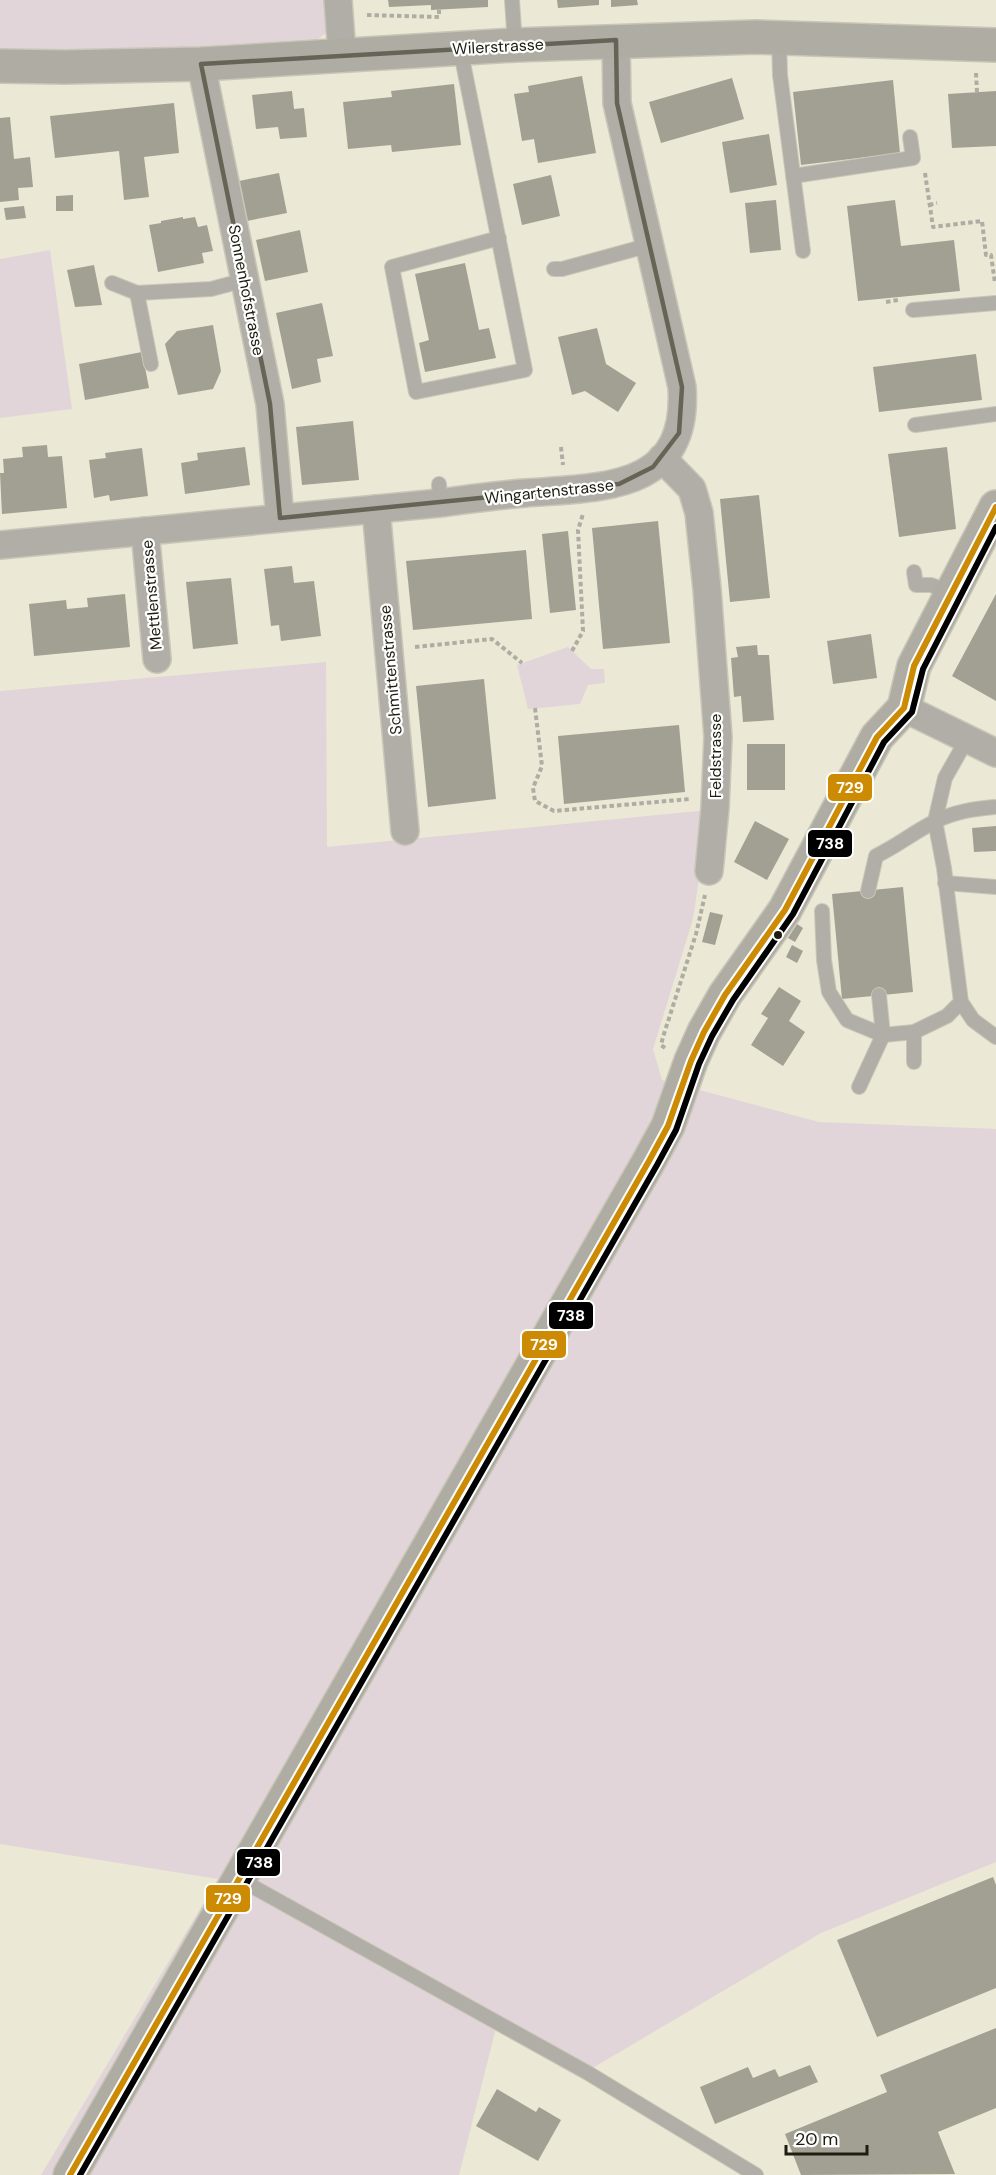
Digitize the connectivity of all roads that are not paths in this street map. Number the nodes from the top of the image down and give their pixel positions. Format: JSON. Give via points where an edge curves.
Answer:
{"nodes":[{"id":1,"x":338,"y":0,"type":"edge"},
{"id":2,"x":512,"y":0,"type":"edge"},
{"id":3,"x":779,"y":37,"type":"junction"},
{"id":4,"x":616,"y":40,"type":"junction"},
{"id":5,"x":515,"y":45,"type":"junction"},
{"id":6,"x":460,"y":48,"type":"junction"},
{"id":7,"x":342,"y":54,"type":"junction"},
{"id":8,"x":986,"y":54,"type":"edge"},
{"id":9,"x":201,"y":63,"type":"junction"},
{"id":10,"x":0,"y":66,"type":"edge"},
{"id":11,"x":910,"y":137,"type":"dead end"},
{"id":12,"x":794,"y":176,"type":"junction"},
{"id":13,"x":498,"y":238,"type":"junction"},
{"id":14,"x":650,"y":245,"type":"junction"},
{"id":15,"x":803,"y":251,"type":"dead end"},
{"id":16,"x":554,"y":269,"type":"dead end"},
{"id":17,"x":245,"y":280,"type":"junction"},
{"id":18,"x":112,"y":283,"type":"dead end"},
{"id":19,"x":137,"y":293,"type":"junction"},
{"id":20,"x":996,"y":303,"type":"edge"},
{"id":21,"x":913,"y":310,"type":"dead end"},
{"id":22,"x":151,"y":364,"type":"dead end"},
{"id":23,"x":996,"y":414,"type":"edge"},
{"id":24,"x":915,"y":425,"type":"dead end"},
{"id":25,"x":662,"y":458,"type":"junction"},
{"id":26,"x":996,"y":507,"type":"edge"},
{"id":27,"x":376,"y":509,"type":"junction"},
{"id":28,"x":280,"y":518,"type":"junction"},
{"id":29,"x":145,"y":531,"type":"junction"},
{"id":30,"x":0,"y":545,"type":"edge"},
{"id":31,"x":914,"y":572,"type":"dead end"},
{"id":32,"x":951,"y":593,"type":"junction"},
{"id":33,"x":157,"y":659,"type":"dead end"},
{"id":34,"x":904,"y":708,"type":"junction"},
{"id":35,"x":967,"y":739,"type":"junction"},
{"id":36,"x":996,"y":753,"type":"edge"},
{"id":37,"x":994,"y":807,"type":"dead end"},
{"id":38,"x":935,"y":821,"type":"junction"},
{"id":39,"x":405,"y":831,"type":"dead end"},
{"id":40,"x":709,"y":871,"type":"road end"},
{"id":41,"x":945,"y":882,"type":"junction"},
{"id":42,"x":996,"y":887,"type":"edge"},
{"id":43,"x":867,"y":891,"type":"dead end"},
{"id":44,"x":822,"y":911,"type":"dead end"},
{"id":45,"x":879,"y":995,"type":"dead end"},
{"id":46,"x":961,"y":1002,"type":"junction"},
{"id":47,"x":914,"y":1032,"type":"junction"},
{"id":48,"x":883,"y":1035,"type":"junction"},
{"id":49,"x":996,"y":1037,"type":"edge"},
{"id":50,"x":914,"y":1062,"type":"dead end"},
{"id":51,"x":859,"y":1087,"type":"dead end"},
{"id":52,"x":239,"y":1879,"type":"junction"},
{"id":53,"x":70,"y":2175,"type":"edge"},
{"id":54,"x":756,"y":2175,"type":"edge"}],
"edges":[{"from":1,"to":7,"type":"street"},
{"from":2,"to":5,"type":"lane"},
{"from":3,"to":4,"type":"street","name":"Wilerstrasse"},
{"from":3,"to":8,"type":"street","name":"Wilerstrasse"},
{"from":3,"to":12,"type":"lane","via":[[780,75]]},
{"from":4,"to":5,"type":"street","name":"Wilerstrasse"},
{"from":4,"to":14,"type":"street","name":"Wingartenstrasse","via":[[617,103]]},
{"from":5,"to":6,"type":"street","name":"Wilerstrasse"},
{"from":6,"to":7,"type":"street","name":"Wilerstrasse"},
{"from":6,"to":13,"type":"lane"},
{"from":7,"to":9,"type":"street","name":"Wilerstrasse"},
{"from":9,"to":10,"type":"street","name":"Wilerstrasse"},
{"from":9,"to":17,"type":"street","name":"Sonnenhofstrasse"},
{"from":11,"to":12,"type":"lane","via":[[913,158]]},
{"from":12,"to":15,"type":"lane"},
{"from":13,"to":13,"type":"lane","via":[[392,267],[416,392],[525,370]]},
{"from":14,"to":16,"type":"lane"},
{"from":14,"to":25,"type":"street","name":"Wingartenstrasse","via":[[683,400],[679,433]]},
{"from":17,"to":19,"type":"lane","via":[[211,289]]},
{"from":17,"to":28,"type":"street","name":"Sonnenhofstrasse","via":[[270,404]]},
{"from":18,"to":19,"type":"lane"},
{"from":19,"to":22,"type":"lane"},
{"from":20,"to":21,"type":"lane"},
{"from":23,"to":24,"type":"lane"},
{"from":25,"to":27,"type":"street","name":"Wingartenstrasse","via":[[638,477],[619,484],[507,486],[439,494]]},
{"from":25,"to":40,"type":"street","name":"Feldstrasse","via":[[692,489],[699,513],[718,737]]},
{"from":26,"to":32,"type":"street"},
{"from":27,"to":28,"type":"street","name":"Wingartenstrasse"},
{"from":27,"to":39,"type":"street","name":"Schmittenstrasse"},
{"from":28,"to":29,"type":"street","name":"Wingartenstrasse"},
{"from":29,"to":30,"type":"street","name":"Wingartenstrasse"},
{"from":29,"to":33,"type":"street","name":"Mettlenstrasse"},
{"from":31,"to":32,"type":"lane","via":[[916,585],[931,585]]},
{"from":32,"to":34,"type":"street","via":[[914,666]]},
{"from":34,"to":35,"type":"street"},
{"from":34,"to":52,"type":"street","via":[[877,737],[785,910],[725,995],[691,1061],[668,1126]]},
{"from":35,"to":36,"type":"street"},
{"from":35,"to":38,"type":"lane","via":[[945,778]]},
{"from":37,"to":38,"type":"lane","via":[[966,810]]},
{"from":38,"to":41,"type":"lane"},
{"from":38,"to":43,"type":"lane","via":[[876,856]]},
{"from":41,"to":42,"type":"lane"},
{"from":41,"to":46,"type":"lane"},
{"from":44,"to":48,"type":"lane","via":[[829,992],[847,1020]]},
{"from":45,"to":48,"type":"lane"},
{"from":46,"to":47,"type":"lane","via":[[947,1016]]},
{"from":46,"to":49,"type":"lane","via":[[973,1020]]},
{"from":47,"to":48,"type":"lane"},
{"from":47,"to":50,"type":"lane"},
{"from":48,"to":51,"type":"lane"},
{"from":52,"to":53,"type":"street"},
{"from":52,"to":54,"type":"lane","via":[[588,2073]]}]}
